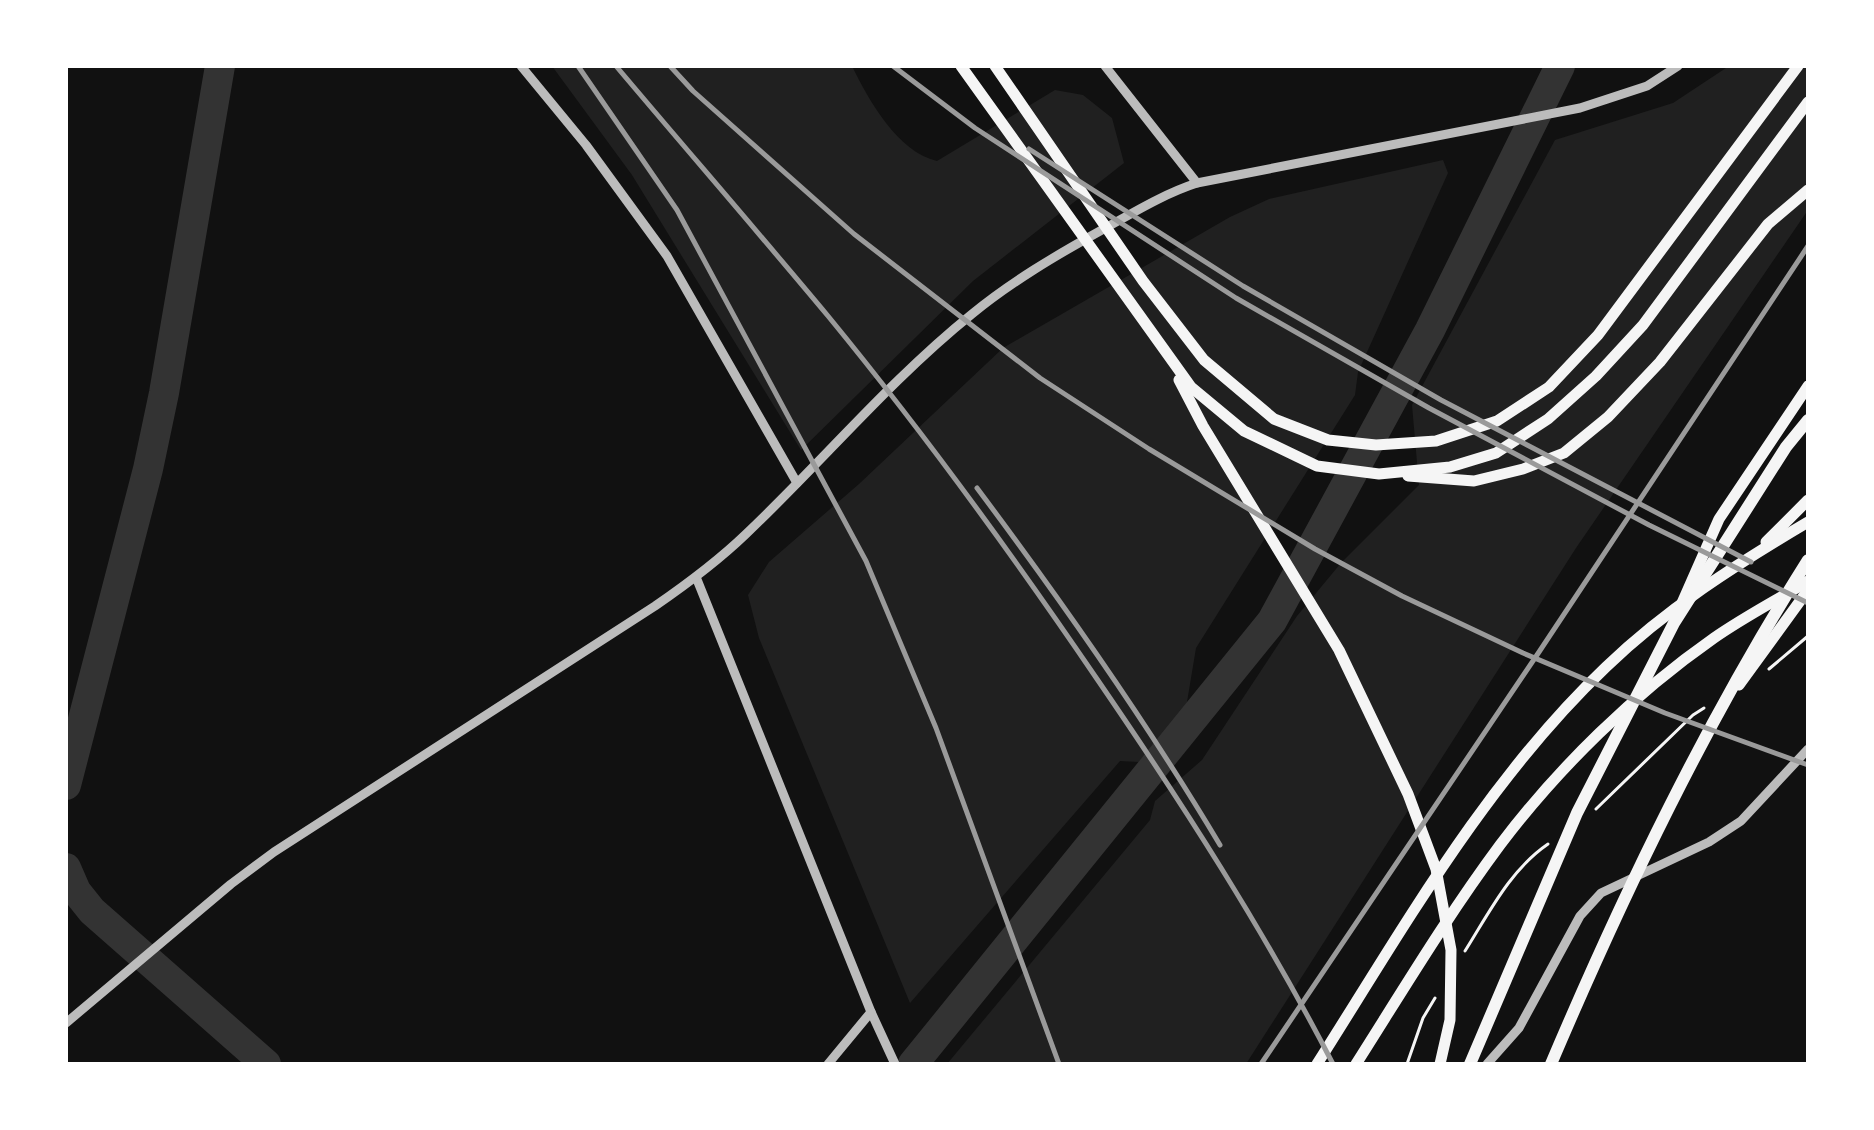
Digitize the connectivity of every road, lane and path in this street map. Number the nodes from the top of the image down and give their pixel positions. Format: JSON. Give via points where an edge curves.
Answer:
{"nodes":[{"id":1,"x":521,"y":66,"type":"edge"},
{"id":2,"x":961,"y":66,"type":"edge"},
{"id":3,"x":995,"y":66,"type":"edge"},
{"id":4,"x":1105,"y":66,"type":"edge"},
{"id":5,"x":1678,"y":66,"type":"edge"},
{"id":6,"x":1798,"y":66,"type":"edge"},
{"id":7,"x":1808,"y":102,"type":"edge"},
{"id":8,"x":1197,"y":183,"type":"junction"},
{"id":9,"x":1808,"y":190,"type":"edge"},
{"id":10,"x":1160,"y":344,"type":"junction"},
{"id":11,"x":1808,"y":386,"type":"edge"},
{"id":12,"x":1808,"y":420,"type":"edge"},
{"id":13,"x":1379,"y":474,"type":"junction"},
{"id":14,"x":797,"y":483,"type":"junction"},
{"id":15,"x":1808,"y":500,"type":"edge"},
{"id":16,"x":1808,"y":522,"type":"edge"},
{"id":17,"x":1754,"y":555,"type":"junction"},
{"id":18,"x":1808,"y":560,"type":"edge"},
{"id":19,"x":696,"y":577,"type":"junction"},
{"id":20,"x":1808,"y":581,"type":"edge"},
{"id":21,"x":1808,"y":590,"type":"edge"},
{"id":22,"x":1674,"y":623,"type":"junction"},
{"id":23,"x":1712,"y":721,"type":"junction"},
{"id":24,"x":1808,"y":749,"type":"edge"},
{"id":25,"x":871,"y":1012,"type":"junction"},
{"id":26,"x":66,"y":1023,"type":"edge"},
{"id":27,"x":828,"y":1064,"type":"edge"},
{"id":28,"x":895,"y":1064,"type":"edge"},
{"id":29,"x":1317,"y":1064,"type":"edge"},
{"id":30,"x":1356,"y":1064,"type":"edge"},
{"id":31,"x":1440,"y":1064,"type":"edge"},
{"id":32,"x":1470,"y":1064,"type":"edge"},
{"id":33,"x":1487,"y":1064,"type":"edge"},
{"id":34,"x":1551,"y":1064,"type":"edge"}],
"edges":[{"from":1,"to":14,"type":"street","via":[[667,256]]},
{"from":2,"to":10,"type":"main road"},
{"from":3,"to":6,"type":"main road","via":[[1204,360],[1274,419],[1328,440],[1376,445],[1436,441],[1497,421],[1549,387],[1598,335]]},
{"from":4,"to":8,"type":"street"},
{"from":5,"to":8,"type":"street","via":[[1647,86],[1580,108]]},
{"from":7,"to":13,"type":"main road","via":[[1643,325],[1548,419],[1496,453],[1450,467]]},
{"from":8,"to":14,"type":"street","via":[[1046,262],[994,297],[921,358]]},
{"from":9,"to":13,"type":"main road","via":[[1768,224],[1660,362],[1608,417],[1564,453],[1474,481]]},
{"from":10,"to":13,"type":"main road","via":[[1191,387],[1244,431],[1317,466]]},
{"from":10,"to":31,"type":"main road","via":[[1203,426],[1339,650],[1408,794],[1436,869],[1451,950],[1450,1020]]},
{"from":11,"to":22,"type":"main road","via":[[1719,519]]},
{"from":12,"to":22,"type":"highway"},
{"from":14,"to":19,"type":"street"},
{"from":15,"to":17,"type":"main road"},
{"from":16,"to":17,"type":"main road"},
{"from":17,"to":29,"type":"main road","via":[[1641,635],[1554,720],[1458,844]]},
{"from":18,"to":23,"type":"highway"},
{"from":19,"to":25,"type":"street"},
{"from":19,"to":26,"type":"street","via":[[274,852]]},
{"from":20,"to":30,"type":"main road","via":[[1684,661],[1550,786],[1479,875]]},
{"from":21,"to":23,"type":"main road"},
{"from":22,"to":32,"type":"highway","via":[[1577,813]]},
{"from":23,"to":34,"type":"highway"},
{"from":24,"to":33,"type":"street","via":[[1741,821],[1709,842],[1601,893],[1580,916],[1519,1028]]},
{"from":25,"to":27,"type":"street"},
{"from":25,"to":28,"type":"street"}]}
